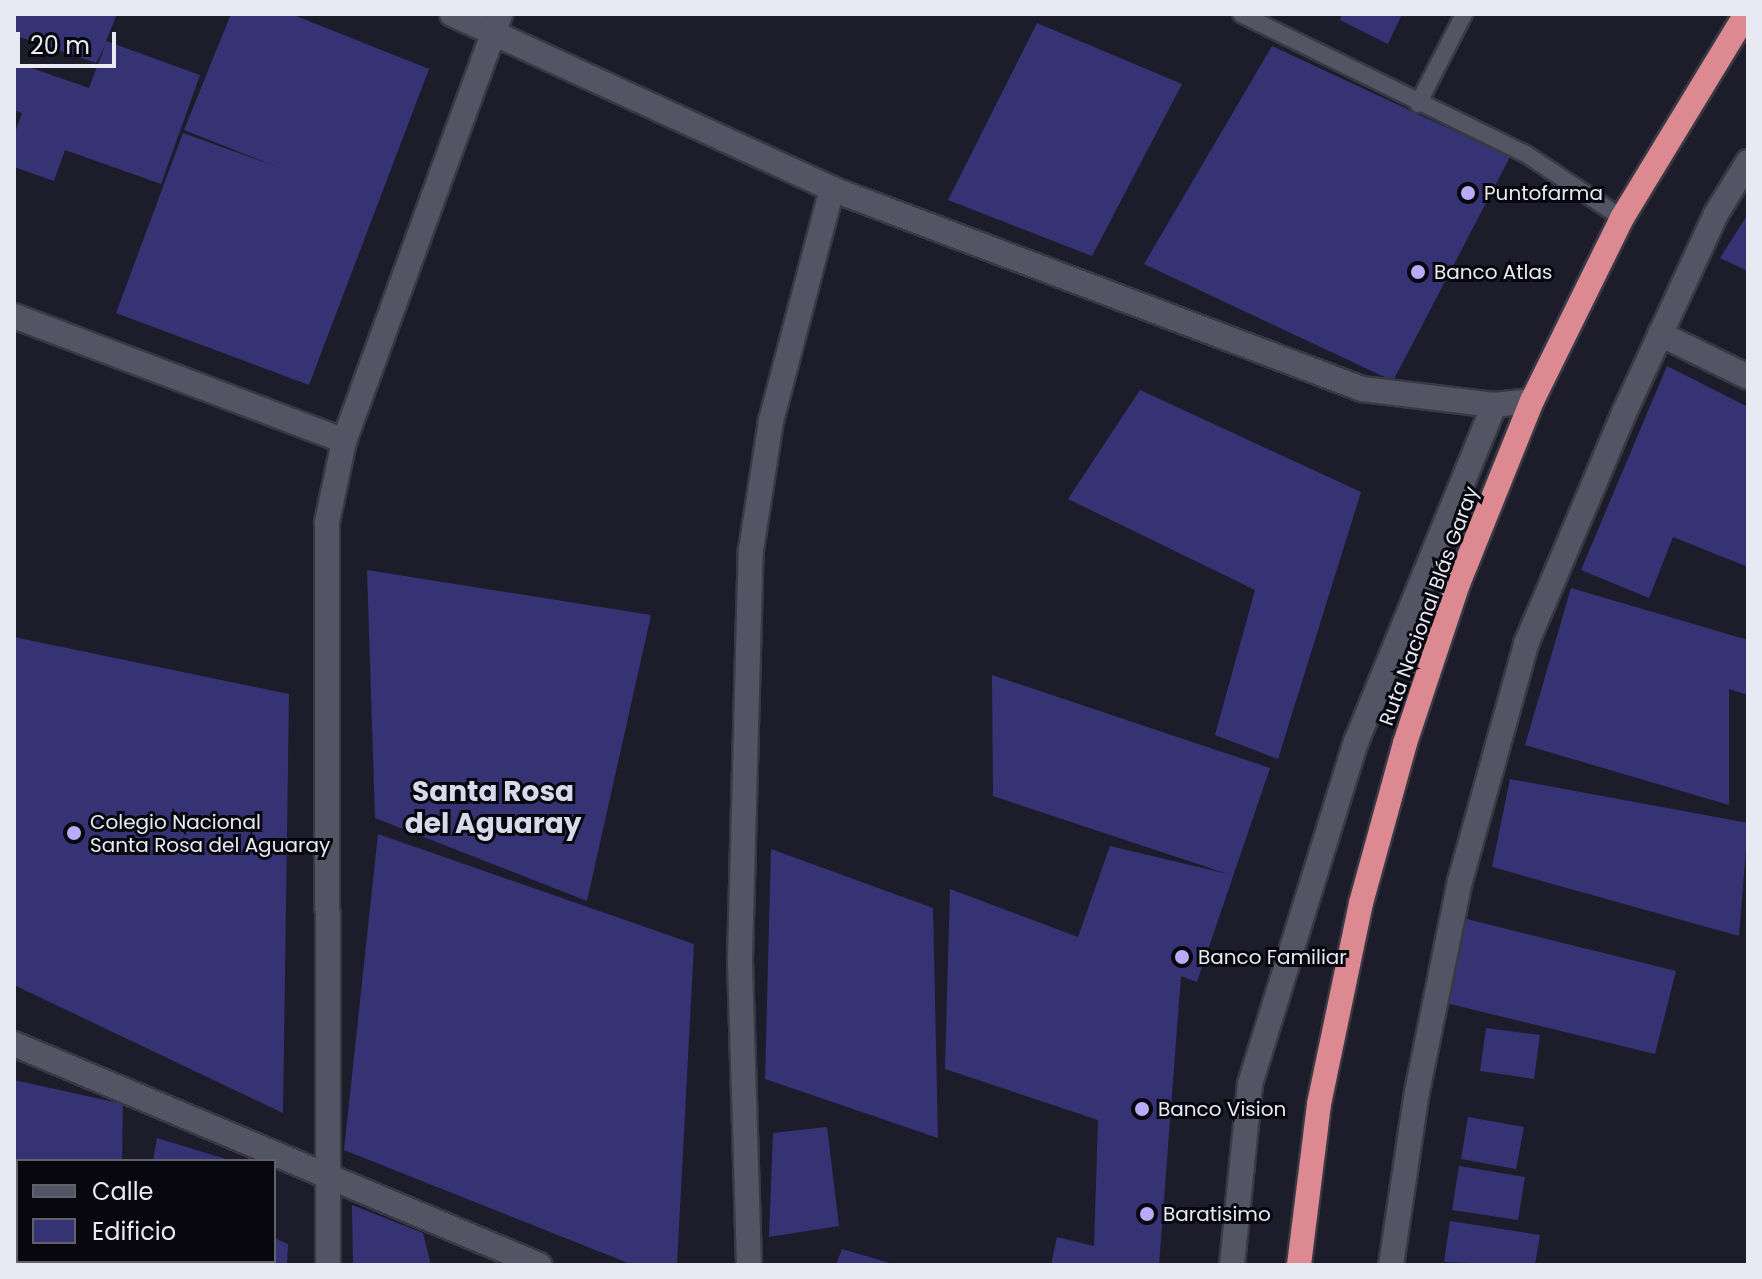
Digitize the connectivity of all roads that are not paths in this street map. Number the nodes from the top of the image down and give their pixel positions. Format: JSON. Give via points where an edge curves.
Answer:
{"nodes":[{"id":1,"x":452,"y":14,"type":"edge"},
{"id":2,"x":1241,"y":14,"type":"edge"},
{"id":3,"x":1464,"y":14,"type":"edge"},
{"id":4,"x":1746,"y":14,"type":"edge"},
{"id":5,"x":497,"y":22,"type":"edge"},
{"id":6,"x":1418,"y":104,"type":"junction"},
{"id":7,"x":1748,"y":162,"type":"edge"},
{"id":8,"x":832,"y":189,"type":"junction"},
{"id":9,"x":1622,"y":218,"type":"junction"},
{"id":10,"x":14,"y":316,"type":"edge"},
{"id":11,"x":1660,"y":334,"type":"junction"},
{"id":12,"x":1748,"y":377,"type":"edge"},
{"id":13,"x":1532,"y":401,"type":"junction"},
{"id":14,"x":1494,"y":405,"type":"junction"},
{"id":15,"x":344,"y":441,"type":"junction"},
{"id":16,"x":14,"y":1044,"type":"edge"},
{"id":17,"x":327,"y":1176,"type":"junction"},
{"id":18,"x":328,"y":1265,"type":"edge"},
{"id":19,"x":539,"y":1265,"type":"edge"},
{"id":20,"x":749,"y":1265,"type":"edge"},
{"id":21,"x":1232,"y":1265,"type":"edge"},
{"id":22,"x":1299,"y":1265,"type":"edge"},
{"id":23,"x":1391,"y":1265,"type":"edge"}],
"edges":[{"from":1,"to":5,"type":"street"},
{"from":2,"to":6,"type":"lane"},
{"from":3,"to":6,"type":"lane"},
{"from":4,"to":9,"type":"highway","name":"Ruta Nacional Blás Garay"},
{"from":5,"to":8,"type":"street"},
{"from":5,"to":15,"type":"street"},
{"from":6,"to":9,"type":"lane","via":[[1526,154]]},
{"from":7,"to":11,"type":"street","via":[[1716,214]]},
{"from":8,"to":14,"type":"street","via":[[1362,389]]},
{"from":8,"to":20,"type":"street","via":[[771,421],[751,550],[740,958]]},
{"from":9,"to":13,"type":"highway","name":"Ruta Nacional Blás Garay"},
{"from":10,"to":15,"type":"street"},
{"from":11,"to":12,"type":"street"},
{"from":11,"to":23,"type":"street","via":[[1526,644],[1460,881],[1417,1092]]},
{"from":13,"to":14,"type":"street"},
{"from":13,"to":22,"type":"highway","name":"Ruta Nacional Blás Garay","via":[[1458,584],[1405,743],[1361,903],[1319,1104]]},
{"from":14,"to":21,"type":"street","via":[[1356,742],[1250,1084]]},
{"from":15,"to":17,"type":"street","via":[[327,522]]},
{"from":16,"to":17,"type":"street"},
{"from":17,"to":18,"type":"street"},
{"from":17,"to":19,"type":"street"}]}
